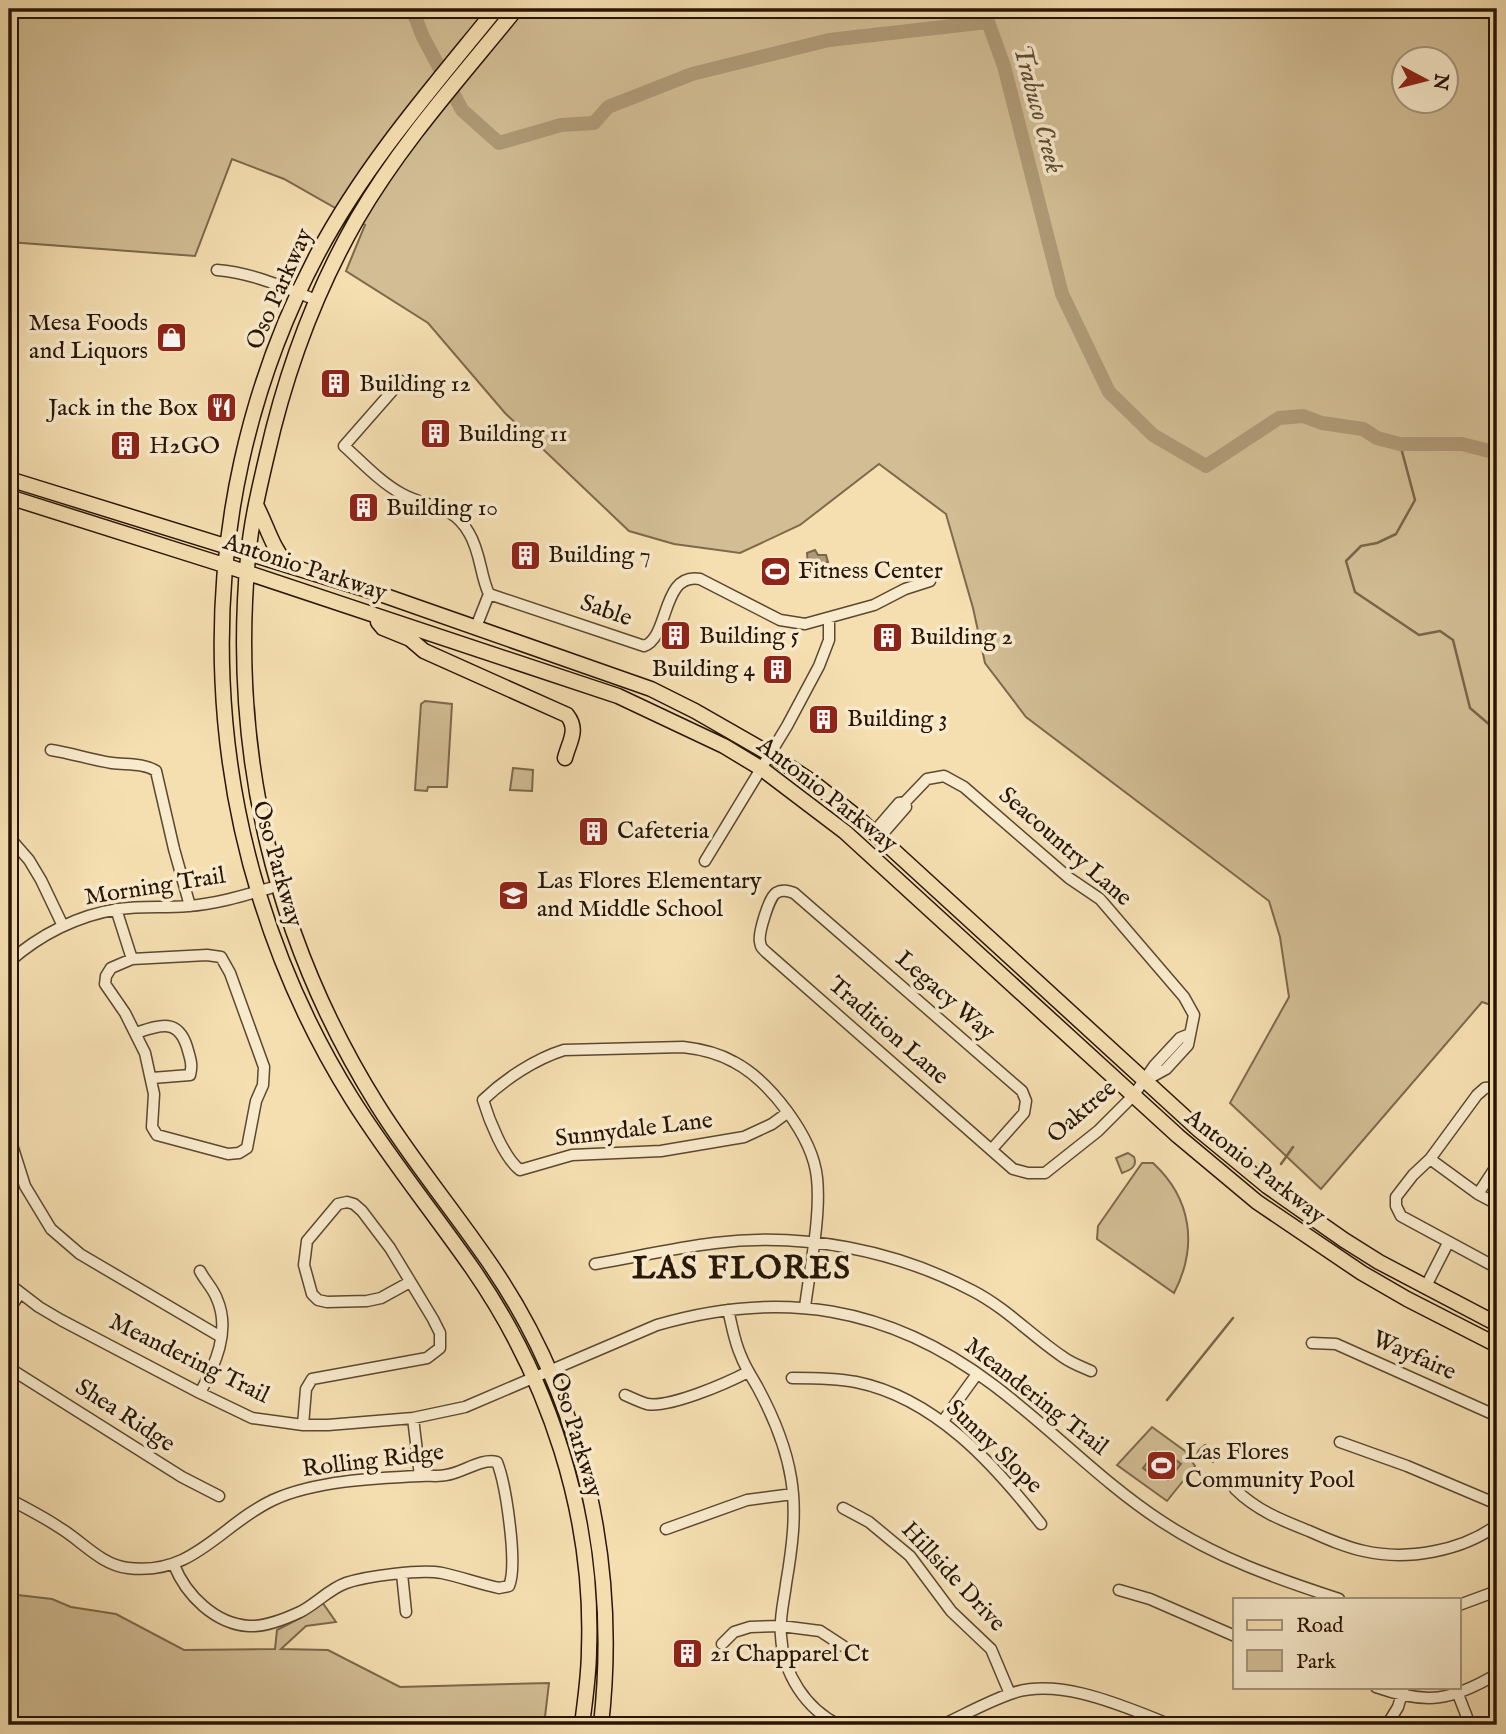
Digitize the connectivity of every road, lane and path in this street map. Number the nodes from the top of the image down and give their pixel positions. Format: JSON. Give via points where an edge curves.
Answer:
{"nodes":[{"id":1,"x":496,"y":9,"type":"edge"},
{"id":2,"x":516,"y":9,"type":"edge"},
{"id":3,"x":217,"y":270,"type":"dead end"},
{"id":4,"x":298,"y":293,"type":"junction"},
{"id":5,"x":316,"y":300,"type":"junction"},
{"id":6,"x":401,"y":381,"type":"dead end"},
{"id":7,"x":9,"y":479,"type":"edge"},
{"id":8,"x":9,"y":497,"type":"edge"},
{"id":9,"x":78,"y":499,"type":"junction"},
{"id":10,"x":256,"y":505,"type":"junction"},
{"id":11,"x":63,"y":513,"type":"junction"},
{"id":12,"x":226,"y":545,"type":"junction"},
{"id":13,"x":248,"y":554,"type":"junction"},
{"id":14,"x":224,"y":565,"type":"junction"},
{"id":15,"x":287,"y":565,"type":"junction"},
{"id":16,"x":247,"y":574,"type":"junction"},
{"id":17,"x":930,"y":581,"type":"dead end"},
{"id":18,"x":489,"y":594,"type":"junction"},
{"id":19,"x":369,"y":614,"type":"junction"},
{"id":20,"x":829,"y":618,"type":"junction"},
{"id":21,"x":476,"y":627,"type":"junction"},
{"id":22,"x":51,"y":750,"type":"dead end"},
{"id":23,"x":770,"y":754,"type":"junction"},
{"id":24,"x":565,"y":758,"type":"dead end"},
{"id":25,"x":762,"y":769,"type":"junction"},
{"id":26,"x":877,"y":835,"type":"junction"},
{"id":27,"x":9,"y":837,"type":"edge"},
{"id":28,"x":705,"y":861,"type":"dead end"},
{"id":29,"x":277,"y":886,"type":"junction"},
{"id":30,"x":783,"y":890,"type":"joint"},
{"id":31,"x":257,"y":892,"type":"junction"},
{"id":32,"x":190,"y":906,"type":"junction"},
{"id":33,"x":117,"y":909,"type":"junction"},
{"id":34,"x":63,"y":926,"type":"junction"},
{"id":35,"x":132,"y":959,"type":"junction"},
{"id":36,"x":9,"y":962,"type":"edge"},
{"id":37,"x":136,"y":1034,"type":"junction"},
{"id":38,"x":9,"y":1056,"type":"edge"},
{"id":39,"x":152,"y":1078,"type":"junction"},
{"id":40,"x":1145,"y":1080,"type":"junction"},
{"id":41,"x":1497,"y":1087,"type":"edge"},
{"id":42,"x":1133,"y":1096,"type":"junction"},
{"id":43,"x":787,"y":1113,"type":"junction"},
{"id":44,"x":992,"y":1149,"type":"junction"},
{"id":45,"x":1430,"y":1159,"type":"junction"},
{"id":46,"x":1497,"y":1165,"type":"edge"},
{"id":47,"x":1045,"y":1173,"type":"joint"},
{"id":48,"x":1478,"y":1194,"type":"junction"},
{"id":49,"x":1497,"y":1204,"type":"edge"},
{"id":50,"x":813,"y":1243,"type":"junction"},
{"id":51,"x":1448,"y":1243,"type":"junction"},
{"id":52,"x":595,"y":1264,"type":"dead end"},
{"id":53,"x":1497,"y":1268,"type":"edge"},
{"id":54,"x":200,"y":1270,"type":"dead end"},
{"id":55,"x":410,"y":1282,"type":"junction"},
{"id":56,"x":9,"y":1284,"type":"edge"},
{"id":57,"x":1425,"y":1288,"type":"junction"},
{"id":58,"x":20,"y":1293,"type":"junction"},
{"id":59,"x":805,"y":1307,"type":"junction"},
{"id":60,"x":9,"y":1310,"type":"edge"},
{"id":61,"x":728,"y":1310,"type":"junction"},
{"id":62,"x":1497,"y":1324,"type":"edge"},
{"id":63,"x":221,"y":1337,"type":"junction"},
{"id":64,"x":1312,"y":1343,"type":"dead end"},
{"id":65,"x":1497,"y":1345,"type":"edge"},
{"id":66,"x":9,"y":1368,"type":"edge"},
{"id":67,"x":550,"y":1371,"type":"junction"},
{"id":68,"x":1091,"y":1371,"type":"dead end"},
{"id":69,"x":748,"y":1372,"type":"junction"},
{"id":70,"x":977,"y":1374,"type":"junction"},
{"id":71,"x":536,"y":1378,"type":"junction"},
{"id":72,"x":792,"y":1378,"type":"dead end"},
{"id":73,"x":200,"y":1393,"type":"junction"},
{"id":74,"x":625,"y":1395,"type":"dead end"},
{"id":75,"x":1497,"y":1416,"type":"edge"},
{"id":76,"x":413,"y":1418,"type":"junction"},
{"id":77,"x":943,"y":1422,"type":"junction"},
{"id":78,"x":303,"y":1425,"type":"junction"},
{"id":79,"x":1340,"y":1442,"type":"dead end"},
{"id":80,"x":420,"y":1476,"type":"junction"},
{"id":81,"x":1235,"y":1489,"type":"dead end"},
{"id":82,"x":793,"y":1494,"type":"junction"},
{"id":83,"x":219,"y":1496,"type":"dead end"},
{"id":84,"x":9,"y":1499,"type":"edge"},
{"id":85,"x":1497,"y":1504,"type":"edge"},
{"id":86,"x":843,"y":1508,"type":"dead end"},
{"id":87,"x":1041,"y":1524,"type":"dead end"},
{"id":88,"x":1497,"y":1525,"type":"edge"},
{"id":89,"x":666,"y":1529,"type":"dead end"},
{"id":90,"x":174,"y":1565,"type":"junction"},
{"id":91,"x":402,"y":1574,"type":"junction"},
{"id":92,"x":1119,"y":1590,"type":"dead end"},
{"id":93,"x":1497,"y":1591,"type":"edge"},
{"id":94,"x":1336,"y":1598,"type":"edge"},
{"id":95,"x":1460,"y":1605,"type":"edge"},
{"id":96,"x":406,"y":1612,"type":"dead end"},
{"id":97,"x":781,"y":1626,"type":"junction"},
{"id":98,"x":1233,"y":1635,"type":"edge"},
{"id":99,"x":722,"y":1644,"type":"dead end"},
{"id":100,"x":843,"y":1646,"type":"dead end"},
{"id":101,"x":1497,"y":1674,"type":"edge"},
{"id":102,"x":1383,"y":1688,"type":"edge"},
{"id":103,"x":1403,"y":1691,"type":"edge"},
{"id":104,"x":1010,"y":1694,"type":"junction"},
{"id":105,"x":1458,"y":1694,"type":"junction"},
{"id":106,"x":582,"y":1725,"type":"edge"},
{"id":107,"x":601,"y":1725,"type":"edge"},
{"id":108,"x":839,"y":1725,"type":"edge"},
{"id":109,"x":942,"y":1725,"type":"edge"},
{"id":110,"x":1171,"y":1725,"type":"edge"},
{"id":111,"x":1387,"y":1725,"type":"edge"},
{"id":112,"x":1470,"y":1725,"type":"edge"}],
"edges":[{"from":1,"to":4,"type":"main road","name":"Oso Parkway","via":[[391,139],[347,204]]},
{"from":2,"to":5,"type":"main road","name":"Oso Parkway","via":[[402,150],[358,217]]},
{"from":3,"to":4,"type":"street","via":[[239,271]]},
{"from":4,"to":5,"type":"street"},
{"from":4,"to":12,"type":"main road","name":"Oso Parkway","via":[[251,428]]},
{"from":5,"to":10,"type":"main road","name":"Oso Parkway","via":[[280,401]]},
{"from":6,"to":18,"type":"street","via":[[344,446],[391,488],[436,505],[460,521],[480,555]]},
{"from":7,"to":9,"type":"main road","name":"Antonio Parkway"},
{"from":8,"to":11,"type":"main road","name":"Antonio Parkway"},
{"from":9,"to":11,"type":"main road","via":[[67,503]]},
{"from":9,"to":12,"type":"main road","name":"Antonio Parkway"},
{"from":10,"to":13,"type":"main road","name":"Oso Parkway"},
{"from":10,"to":15,"type":"main road"},
{"from":11,"to":14,"type":"main road","name":"Antonio Parkway"},
{"from":12,"to":13,"type":"main road","name":"Antonio Parkway"},
{"from":12,"to":14,"type":"main road","name":"Oso Parkway"},
{"from":13,"to":15,"type":"main road","name":"Antonio Parkway"},
{"from":13,"to":16,"type":"main road","name":"Oso Parkway"},
{"from":14,"to":16,"type":"main road","name":"Antonio Parkway"},
{"from":14,"to":31,"type":"main road","name":"Oso Parkway","via":[[226,732]]},
{"from":15,"to":21,"type":"main road","name":"Antonio Parkway"},
{"from":16,"to":19,"type":"main road","name":"Antonio Parkway"},
{"from":16,"to":29,"type":"main road","name":"Oso Parkway","via":[[243,659],[248,741]]},
{"from":17,"to":20,"type":"street","name":"Sable"},
{"from":18,"to":20,"type":"street","name":"Sable","via":[[644,646],[653,641],[676,589],[694,578],[791,623]]},
{"from":18,"to":21,"type":"street"},
{"from":19,"to":24,"type":"main road","via":[[383,628],[410,639],[424,651],[566,715],[573,736]]},
{"from":19,"to":25,"type":"main road","name":"Antonio Parkway","via":[[618,696],[703,734]]},
{"from":20,"to":23,"type":"street","via":[[830,640],[819,666]]},
{"from":21,"to":23,"type":"main road","name":"Antonio Parkway","via":[[650,690]]},
{"from":22,"to":32,"type":"street","via":[[156,771]]},
{"from":23,"to":25,"type":"street"},
{"from":23,"to":26,"type":"main road","name":"Antonio Parkway"},
{"from":25,"to":28,"type":"street"},
{"from":25,"to":42,"type":"main road","name":"Antonio Parkway","via":[[845,832]]},
{"from":26,"to":40,"type":"main road","name":"Antonio Parkway"},
{"from":26,"to":40,"type":"street","name":"Seacountry Lane","via":[[927,779],[944,776],[964,787],[1100,899],[1184,997],[1194,1015],[1188,1045],[1166,1069]]},
{"from":27,"to":34,"type":"street","via":[[29,860]]},
{"from":29,"to":31,"type":"street","name":"Morning Trail"},
{"from":29,"to":67,"type":"main road","name":"Oso Parkway","via":[[317,990],[357,1069],[493,1267]]},
{"from":30,"to":44,"type":"street","name":"Tradition Lane","via":[[770,900],[760,946]]},
{"from":30,"to":44,"type":"street","name":"Legacy Way","via":[[794,893],[1022,1091],[1024,1112]]},
{"from":31,"to":32,"type":"street","name":"Morning Trail"},
{"from":31,"to":71,"type":"main road","name":"Oso Parkway","via":[[307,1020],[334,1070],[474,1271]]},
{"from":32,"to":33,"type":"street","name":"Morning Trail"},
{"from":33,"to":34,"type":"street","name":"Morning Trail"},
{"from":33,"to":35,"type":"street"},
{"from":34,"to":36,"type":"street","name":"Morning Trail"},
{"from":35,"to":37,"type":"street","via":[[111,968],[106,984]]},
{"from":35,"to":39,"type":"street","via":[[221,957],[264,1067],[247,1148],[228,1154],[157,1135],[152,1127]]},
{"from":37,"to":39,"type":"street"},
{"from":37,"to":39,"type":"street","via":[[158,1027],[174,1027],[183,1033],[193,1064],[190,1075]]},
{"from":38,"to":63,"type":"street","via":[[12,1145],[25,1185],[51,1229],[80,1254]]},
{"from":40,"to":42,"type":"street","name":"Oaktree"},
{"from":40,"to":57,"type":"main road","name":"Antonio Parkway","via":[[1267,1186],[1344,1240]]},
{"from":41,"to":45,"type":"street","via":[[1485,1088],[1477,1095]]},
{"from":42,"to":47,"type":"street","name":"Oaktree"},
{"from":42,"to":65,"type":"main road","name":"Antonio Parkway","via":[[1237,1186],[1311,1241],[1407,1299]]},
{"from":43,"to":43,"type":"street","name":"Sunnydale Lane","via":[[744,1137],[661,1151],[572,1155],[520,1170],[512,1164],[483,1100],[506,1081],[564,1050],[683,1047],[735,1062],[763,1084]]},
{"from":43,"to":50,"type":"street","via":[[807,1144],[816,1171]]},
{"from":44,"to":47,"type":"street","name":"Tradition Lane","via":[[1013,1169]]},
{"from":45,"to":48,"type":"street"},
{"from":45,"to":51,"type":"street","via":[[1396,1197],[1396,1206],[1401,1216]]},
{"from":46,"to":48,"type":"street"},
{"from":48,"to":49,"type":"street"},
{"from":50,"to":52,"type":"street","via":[[715,1243]]},
{"from":50,"to":59,"type":"street"},
{"from":50,"to":68,"type":"street","via":[[887,1256],[971,1290],[1065,1359]]},
{"from":51,"to":53,"type":"street"},
{"from":51,"to":57,"type":"street"},
{"from":54,"to":63,"type":"street","via":[[218,1301]]},
{"from":55,"to":55,"type":"street","via":[[367,1301],[318,1300],[304,1265],[307,1241],[338,1204],[354,1204],[390,1248]]},
{"from":55,"to":78,"type":"street","via":[[440,1333],[440,1348],[427,1358],[312,1379],[306,1389]]},
{"from":56,"to":58,"type":"street"},
{"from":57,"to":62,"type":"main road","name":"Antonio Parkway"},
{"from":58,"to":60,"type":"street"},
{"from":58,"to":73,"type":"street","name":"Meandering Trail","via":[[61,1320]]},
{"from":59,"to":61,"type":"street","name":"Meandering Trail"},
{"from":59,"to":70,"type":"street","name":"Meandering Trail","via":[[895,1328]]},
{"from":61,"to":67,"type":"street","name":"Meandering Trail","via":[[657,1325]]},
{"from":61,"to":69,"type":"street"},
{"from":63,"to":73,"type":"street","via":[[215,1365]]},
{"from":64,"to":75,"type":"street","name":"Wayfaire","via":[[1336,1344]]},
{"from":66,"to":83,"type":"street","name":"Shea Ridge","via":[[181,1477]]},
{"from":67,"to":71,"type":"street","name":"Meandering Trail"},
{"from":67,"to":107,"type":"main road","name":"Oso Parkway","via":[[585,1470],[602,1557],[607,1664]]},
{"from":69,"to":74,"type":"street","via":[[667,1402],[648,1404]]},
{"from":69,"to":82,"type":"street","via":[[775,1424]]},
{"from":70,"to":77,"type":"street"},
{"from":70,"to":94,"type":"street","name":"Meandering Trail","via":[[1160,1521],[1253,1570]]},
{"from":71,"to":76,"type":"street","name":"Meandering Trail","via":[[465,1407]]},
{"from":71,"to":106,"type":"main road","name":"Oso Parkway","via":[[568,1475],[586,1575],[590,1647]]},
{"from":72,"to":77,"type":"street","name":"Sunny Slope","via":[[859,1383],[889,1392]]},
{"from":73,"to":78,"type":"street","name":"Meandering Trail","via":[[252,1418]]},
{"from":76,"to":78,"type":"street","name":"Meandering Trail"},
{"from":76,"to":80,"type":"street"},
{"from":77,"to":87,"type":"street","name":"Sunny Slope","via":[[1007,1483]]},
{"from":79,"to":85,"type":"street"},
{"from":80,"to":90,"type":"street","name":"Rolling Ridge","via":[[320,1486],[274,1499],[199,1553]]},
{"from":80,"to":91,"type":"street","name":"Rolling Ridge","via":[[446,1475],[489,1460],[497,1462],[508,1514],[513,1577],[509,1586],[499,1588],[441,1573]]},
{"from":81,"to":88,"type":"street","via":[[1252,1506],[1291,1524],[1364,1551],[1391,1555],[1446,1548]]},
{"from":82,"to":89,"type":"street","via":[[747,1500]]},
{"from":82,"to":97,"type":"street"},
{"from":84,"to":90,"type":"street","name":"Rolling Ridge","via":[[110,1564],[147,1570]]},
{"from":86,"to":104,"type":"street","name":"Hillside Drive","via":[[869,1522],[910,1556],[951,1611],[991,1649]]},
{"from":90,"to":91,"type":"street","via":[[199,1603],[231,1622],[250,1626],[292,1615],[346,1583]]},
{"from":91,"to":96,"type":"street"},
{"from":92,"to":98,"type":"street"},
{"from":93,"to":95,"type":"street"},
{"from":97,"to":99,"type":"street","via":[[750,1627],[734,1632]]},
{"from":97,"to":100,"type":"street","via":[[820,1631]]},
{"from":97,"to":108,"type":"street","via":[[782,1650],[793,1682],[816,1710]]},
{"from":101,"to":105,"type":"street"},
{"from":102,"to":103,"type":"street"},
{"from":103,"to":105,"type":"street","via":[[1434,1699]]},
{"from":103,"to":111,"type":"street"},
{"from":104,"to":109,"type":"street"},
{"from":104,"to":110,"type":"street","via":[[1066,1691]]},
{"from":105,"to":112,"type":"street"}]}
